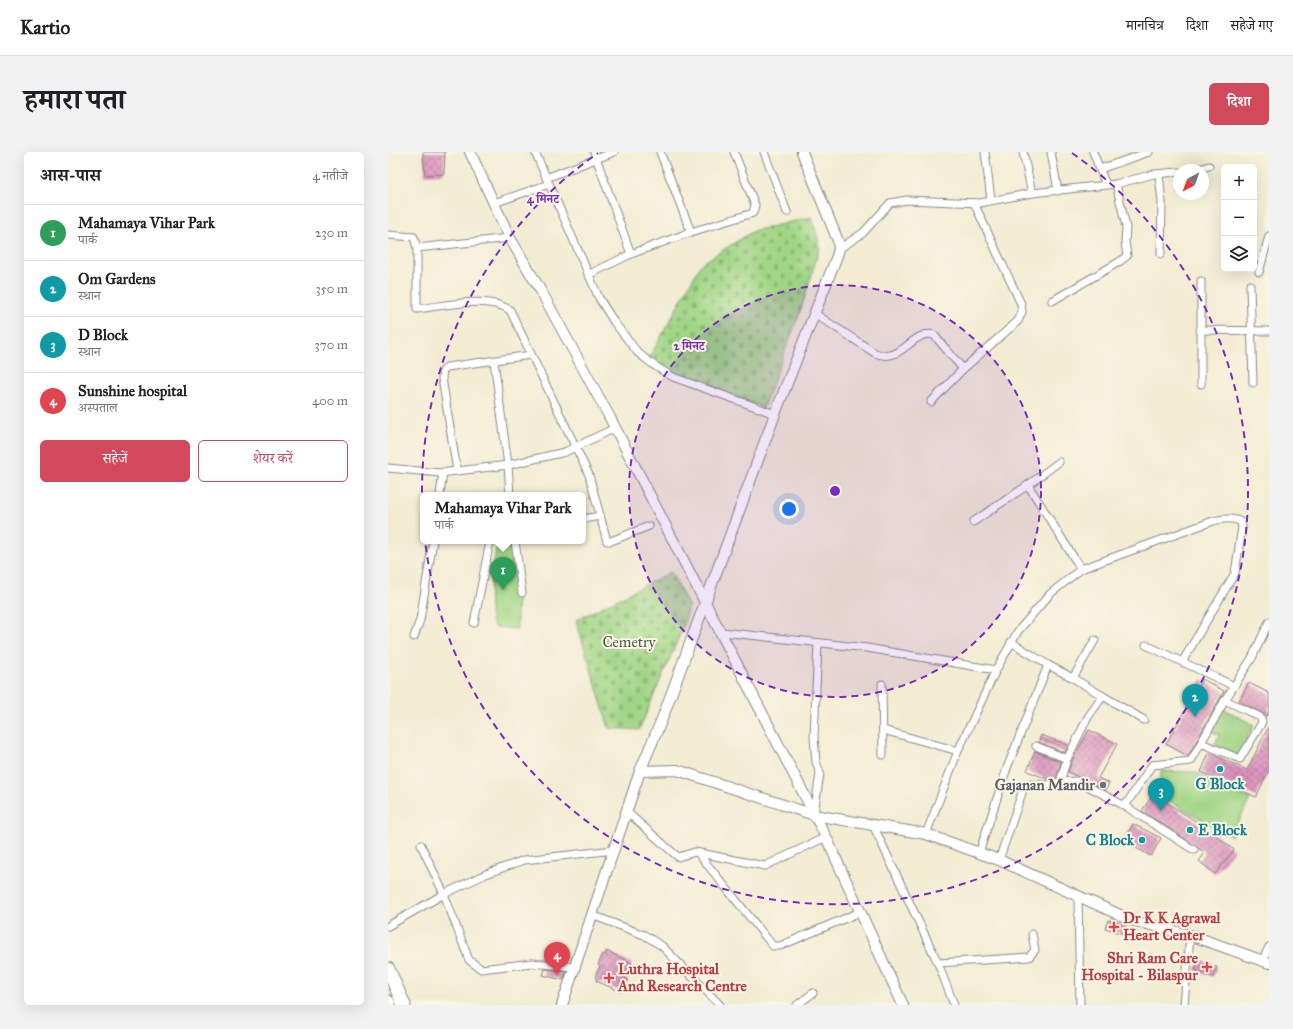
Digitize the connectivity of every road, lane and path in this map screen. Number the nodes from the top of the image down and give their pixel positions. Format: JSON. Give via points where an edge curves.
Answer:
{"nodes":[{"id":1,"x":470,"y":152,"type":"edge"},
{"id":2,"x":535,"y":152,"type":"edge"},
{"id":3,"x":614,"y":152,"type":"edge"},
{"id":4,"x":660,"y":152,"type":"edge"},
{"id":5,"x":734,"y":152,"type":"edge"},
{"id":6,"x":764,"y":152,"type":"edge"},
{"id":7,"x":802,"y":152,"type":"edge"},
{"id":8,"x":984,"y":152,"type":"edge"},
{"id":9,"x":1023,"y":152,"type":"edge"},
{"id":10,"x":1051,"y":152,"type":"edge"},
{"id":11,"x":1094,"y":152,"type":"edge"},
{"id":12,"x":1149,"y":152,"type":"edge"},
{"id":13,"x":596,"y":156,"type":"edge"},
{"id":14,"x":1100,"y":169,"type":"junction"},
{"id":15,"x":1173,"y":173,"type":"edge"},
{"id":16,"x":1158,"y":174,"type":"junction"},
{"id":17,"x":548,"y":181,"type":"junction"},
{"id":18,"x":1116,"y":184,"type":"junction"},
{"id":19,"x":1106,"y":185,"type":"junction"},
{"id":20,"x":1058,"y":191,"type":"junction"},
{"id":21,"x":1032,"y":193,"type":"junction"},
{"id":22,"x":991,"y":200,"type":"junction"},
{"id":23,"x":494,"y":203,"type":"junction"},
{"id":24,"x":974,"y":203,"type":"junction"},
{"id":25,"x":787,"y":212,"type":"dead end"},
{"id":26,"x":691,"y":232,"type":"junction"},
{"id":27,"x":388,"y":235,"type":"edge"},
{"id":28,"x":1269,"y":236,"type":"edge"},
{"id":29,"x":510,"y":238,"type":"junction"},
{"id":30,"x":417,"y":248,"type":"junction"},
{"id":31,"x":839,"y":249,"type":"junction"},
{"id":32,"x":631,"y":254,"type":"junction"},
{"id":33,"x":1161,"y":254,"type":"dead end"},
{"id":34,"x":1259,"y":272,"type":"dead end"},
{"id":35,"x":588,"y":275,"type":"junction"},
{"id":36,"x":1201,"y":280,"type":"dead end"},
{"id":37,"x":1250,"y":285,"type":"dead end"},
{"id":38,"x":1052,"y":301,"type":"dead end"},
{"id":39,"x":814,"y":313,"type":"junction"},
{"id":40,"x":1200,"y":330,"type":"junction"},
{"id":41,"x":1250,"y":330,"type":"junction"},
{"id":42,"x":1269,"y":331,"type":"edge"},
{"id":43,"x":531,"y":355,"type":"junction"},
{"id":44,"x":494,"y":361,"type":"junction"},
{"id":45,"x":963,"y":369,"type":"junction"},
{"id":46,"x":1253,"y":383,"type":"dead end"},
{"id":47,"x":1201,"y":384,"type":"dead end"},
{"id":48,"x":931,"y":402,"type":"dead end"},
{"id":49,"x":775,"y":414,"type":"junction"},
{"id":50,"x":615,"y":428,"type":"junction"},
{"id":51,"x":576,"y":448,"type":"junction"},
{"id":52,"x":1058,"y":462,"type":"dead end"},
{"id":53,"x":508,"y":466,"type":"junction"},
{"id":54,"x":388,"y":468,"type":"edge"},
{"id":55,"x":457,"y":471,"type":"junction"},
{"id":56,"x":443,"y":472,"type":"junction"},
{"id":57,"x":1028,"y":485,"type":"junction"},
{"id":58,"x":440,"y":492,"type":"edge"},
{"id":59,"x":510,"y":492,"type":"edge"},
{"id":60,"x":600,"y":516,"type":"junction"},
{"id":61,"x":586,"y":518,"type":"edge"},
{"id":62,"x":973,"y":522,"type":"dead end"},
{"id":63,"x":649,"y":526,"type":"dead end"},
{"id":64,"x":433,"y":544,"type":"edge"},
{"id":65,"x":489,"y":544,"type":"edge"},
{"id":66,"x":515,"y":544,"type":"edge"},
{"id":67,"x":1081,"y":569,"type":"junction"},
{"id":68,"x":522,"y":593,"type":"dead end"},
{"id":69,"x":706,"y":601,"type":"junction"},
{"id":70,"x":474,"y":623,"type":"dead end"},
{"id":71,"x":1269,"y":623,"type":"edge"},
{"id":72,"x":722,"y":632,"type":"junction"},
{"id":73,"x":414,"y":637,"type":"dead end"},
{"id":74,"x":1095,"y":640,"type":"dead end"},
{"id":75,"x":1012,"y":642,"type":"junction"},
{"id":76,"x":818,"y":644,"type":"junction"},
{"id":77,"x":1146,"y":645,"type":"dead end"},
{"id":78,"x":1182,"y":662,"type":"junction"},
{"id":79,"x":1048,"y":665,"type":"junction"},
{"id":80,"x":996,"y":670,"type":"junction"},
{"id":81,"x":1073,"y":678,"type":"junction"},
{"id":82,"x":882,"y":684,"type":"dead end"},
{"id":83,"x":1234,"y":686,"type":"junction"},
{"id":84,"x":1103,"y":696,"type":"junction"},
{"id":85,"x":1225,"y":700,"type":"junction"},
{"id":86,"x":1144,"y":720,"type":"dead end"},
{"id":87,"x":883,"y":730,"type":"junction"},
{"id":88,"x":1201,"y":743,"type":"junction"},
{"id":89,"x":1036,"y":746,"type":"dead end"},
{"id":90,"x":958,"y":751,"type":"junction"},
{"id":91,"x":884,"y":755,"type":"dead end"},
{"id":92,"x":1067,"y":759,"type":"junction"},
{"id":93,"x":640,"y":771,"type":"junction"},
{"id":94,"x":1060,"y":782,"type":"junction"},
{"id":95,"x":1125,"y":806,"type":"junction"},
{"id":96,"x":627,"y":812,"type":"junction"},
{"id":97,"x":814,"y":815,"type":"junction"},
{"id":98,"x":873,"y":825,"type":"junction"},
{"id":99,"x":926,"y":834,"type":"junction"},
{"id":100,"x":826,"y":837,"type":"junction"},
{"id":101,"x":421,"y":845,"type":"dead end"},
{"id":102,"x":614,"y":850,"type":"junction"},
{"id":103,"x":1194,"y":850,"type":"dead end"},
{"id":104,"x":698,"y":853,"type":"junction"},
{"id":105,"x":979,"y":853,"type":"junction"},
{"id":106,"x":999,"y":860,"type":"junction"},
{"id":107,"x":444,"y":894,"type":"junction"},
{"id":108,"x":1078,"y":896,"type":"junction"},
{"id":109,"x":860,"y":912,"type":"junction"},
{"id":110,"x":592,"y":915,"type":"junction"},
{"id":111,"x":388,"y":926,"type":"edge"},
{"id":112,"x":1032,"y":934,"type":"dead end"},
{"id":113,"x":1190,"y":935,"type":"junction"},
{"id":114,"x":1269,"y":947,"type":"edge"},
{"id":115,"x":1266,"y":961,"type":"edge"},
{"id":116,"x":938,"y":963,"type":"junction"},
{"id":117,"x":574,"y":967,"type":"junction"},
{"id":118,"x":388,"y":969,"type":"edge"},
{"id":119,"x":813,"y":994,"type":"dead end"},
{"id":120,"x":388,"y":1002,"type":"edge"},
{"id":121,"x":389,"y":1005,"type":"edge"},
{"id":122,"x":404,"y":1005,"type":"edge"},
{"id":123,"x":562,"y":1005,"type":"edge"},
{"id":124,"x":720,"y":1005,"type":"edge"},
{"id":125,"x":797,"y":1005,"type":"edge"},
{"id":126,"x":903,"y":1005,"type":"edge"},
{"id":127,"x":954,"y":1005,"type":"edge"},
{"id":128,"x":1080,"y":1005,"type":"edge"},
{"id":129,"x":1184,"y":1005,"type":"edge"}],
"edges":[{"from":1,"to":23,"type":"street"},
{"from":2,"to":17,"type":"street"},
{"from":3,"to":13,"type":"street"},
{"from":4,"to":26,"type":"street"},
{"from":5,"to":26,"type":"street","via":[[755,210],[750,214]]},
{"from":6,"to":25,"type":"street"},
{"from":7,"to":31,"type":"street"},
{"from":8,"to":22,"type":"street"},
{"from":9,"to":21,"type":"street"},
{"from":10,"to":20,"type":"street"},
{"from":11,"to":14,"type":"street"},
{"from":12,"to":14,"type":"street"},
{"from":13,"to":17,"type":"street"},
{"from":13,"to":32,"type":"street"},
{"from":14,"to":19,"type":"street"},
{"from":15,"to":16,"type":"street"},
{"from":16,"to":18,"type":"street"},
{"from":16,"to":33,"type":"street","via":[[1162,202]]},
{"from":17,"to":23,"type":"street"},
{"from":17,"to":35,"type":"street"},
{"from":18,"to":19,"type":"street"},
{"from":18,"to":38,"type":"street","via":[[1126,227],[1124,242],[1127,256]]},
{"from":19,"to":20,"type":"street"},
{"from":20,"to":21,"type":"street"},
{"from":21,"to":22,"type":"street"},
{"from":22,"to":24,"type":"street"},
{"from":23,"to":29,"type":"street"},
{"from":24,"to":31,"type":"street","via":[[907,200],[893,202],[863,233]]},
{"from":24,"to":45,"type":"street","via":[[1022,308],[1018,321]]},
{"from":26,"to":32,"type":"street"},
{"from":27,"to":30,"type":"street","via":[[414,237]]},
{"from":28,"to":34,"type":"street"},
{"from":29,"to":30,"type":"street"},
{"from":29,"to":50,"type":"street"},
{"from":30,"to":43,"type":"street","via":[[417,309],[488,302],[502,305],[510,310]]},
{"from":31,"to":39,"type":"street"},
{"from":32,"to":35,"type":"street"},
{"from":35,"to":49,"type":"street","via":[[614,322],[646,360],[673,377]]},
{"from":36,"to":40,"type":"street"},
{"from":37,"to":41,"type":"street"},
{"from":39,"to":45,"type":"street","via":[[875,353],[885,356],[901,350],[925,334],[934,335]]},
{"from":39,"to":49,"type":"street"},
{"from":40,"to":41,"type":"street"},
{"from":40,"to":47,"type":"street"},
{"from":41,"to":42,"type":"street"},
{"from":41,"to":46,"type":"street"},
{"from":43,"to":44,"type":"street"},
{"from":43,"to":51,"type":"street"},
{"from":44,"to":53,"type":"street"},
{"from":44,"to":55,"type":"street","via":[[447,367],[443,371]]},
{"from":45,"to":48,"type":"street"},
{"from":49,"to":69,"type":"street"},
{"from":50,"to":51,"type":"street"},
{"from":50,"to":69,"type":"street"},
{"from":51,"to":53,"type":"street"},
{"from":51,"to":60,"type":"street","via":[[589,475]]},
{"from":52,"to":57,"type":"street"},
{"from":53,"to":55,"type":"street"},
{"from":53,"to":59,"type":"street"},
{"from":54,"to":56,"type":"street"},
{"from":55,"to":56,"type":"street"},
{"from":56,"to":58,"type":"street"},
{"from":57,"to":62,"type":"street"},
{"from":57,"to":67,"type":"street"},
{"from":60,"to":61,"type":"street"},
{"from":60,"to":63,"type":"street","via":[[606,539],[610,542]]},
{"from":64,"to":73,"type":"street","via":[[420,620]]},
{"from":65,"to":70,"type":"street"},
{"from":66,"to":68,"type":"street"},
{"from":67,"to":75,"type":"street","via":[[1050,594],[1018,631]]},
{"from":67,"to":78,"type":"street","via":[[1213,521],[1223,519],[1241,522],[1235,573]]},
{"from":69,"to":72,"type":"street"},
{"from":69,"to":93,"type":"street"},
{"from":71,"to":83,"type":"street","via":[[1252,658]]},
{"from":72,"to":76,"type":"street"},
{"from":72,"to":97,"type":"street"},
{"from":74,"to":81,"type":"street"},
{"from":75,"to":79,"type":"street"},
{"from":75,"to":80,"type":"street"},
{"from":76,"to":80,"type":"street","via":[[867,648]]},
{"from":76,"to":97,"type":"street","via":[[814,737],[816,762],[820,773]]},
{"from":77,"to":78,"type":"street"},
{"from":78,"to":83,"type":"street"},
{"from":79,"to":81,"type":"street"},
{"from":79,"to":105,"type":"street","via":[[1007,768]]},
{"from":80,"to":90,"type":"street"},
{"from":81,"to":84,"type":"street"},
{"from":82,"to":87,"type":"street"},
{"from":83,"to":85,"type":"street"},
{"from":84,"to":86,"type":"street"},
{"from":84,"to":92,"type":"street","via":[[1088,717]]},
{"from":85,"to":88,"type":"street"},
{"from":85,"to":88,"type":"street","via":[[1260,717],[1261,724],[1240,759]]},
{"from":87,"to":90,"type":"street"},
{"from":87,"to":91,"type":"street"},
{"from":88,"to":95,"type":"street","via":[[1191,761],[1152,765]]},
{"from":89,"to":92,"type":"street"},
{"from":90,"to":99,"type":"street"},
{"from":92,"to":94,"type":"street"},
{"from":93,"to":96,"type":"street"},
{"from":93,"to":97,"type":"street","via":[[677,770]]},
{"from":94,"to":95,"type":"street","via":[[1078,781]]},
{"from":94,"to":106,"type":"street","via":[[1049,785],[1025,784]]},
{"from":95,"to":103,"type":"street"},
{"from":96,"to":102,"type":"street"},
{"from":96,"to":104,"type":"street","via":[[676,857],[691,852]]},
{"from":97,"to":98,"type":"street"},
{"from":97,"to":100,"type":"street"},
{"from":98,"to":99,"type":"street"},
{"from":98,"to":116,"type":"street"},
{"from":99,"to":105,"type":"street"},
{"from":100,"to":104,"type":"street","via":[[765,866]]},
{"from":100,"to":109,"type":"street"},
{"from":101,"to":107,"type":"street"},
{"from":102,"to":107,"type":"street","via":[[531,858],[486,874]]},
{"from":102,"to":110,"type":"street"},
{"from":104,"to":109,"type":"street","via":[[773,946],[780,946]]},
{"from":105,"to":106,"type":"street"},
{"from":106,"to":108,"type":"street"},
{"from":107,"to":111,"type":"street"},
{"from":107,"to":117,"type":"street","via":[[469,960],[481,969],[532,963]]},
{"from":108,"to":113,"type":"street","via":[[1131,920]]},
{"from":108,"to":128,"type":"street"},
{"from":109,"to":126,"type":"street"},
{"from":110,"to":117,"type":"street"},
{"from":110,"to":124,"type":"street","via":[[644,935],[662,946]]},
{"from":112,"to":116,"type":"street","via":[[1035,950],[1029,957]]},
{"from":113,"to":115,"type":"street"},
{"from":113,"to":129,"type":"street"},
{"from":114,"to":115,"type":"street"},
{"from":116,"to":127,"type":"street"},
{"from":117,"to":123,"type":"street"},
{"from":118,"to":122,"type":"highway"},
{"from":119,"to":125,"type":"street"},
{"from":120,"to":121,"type":"highway"}]}
